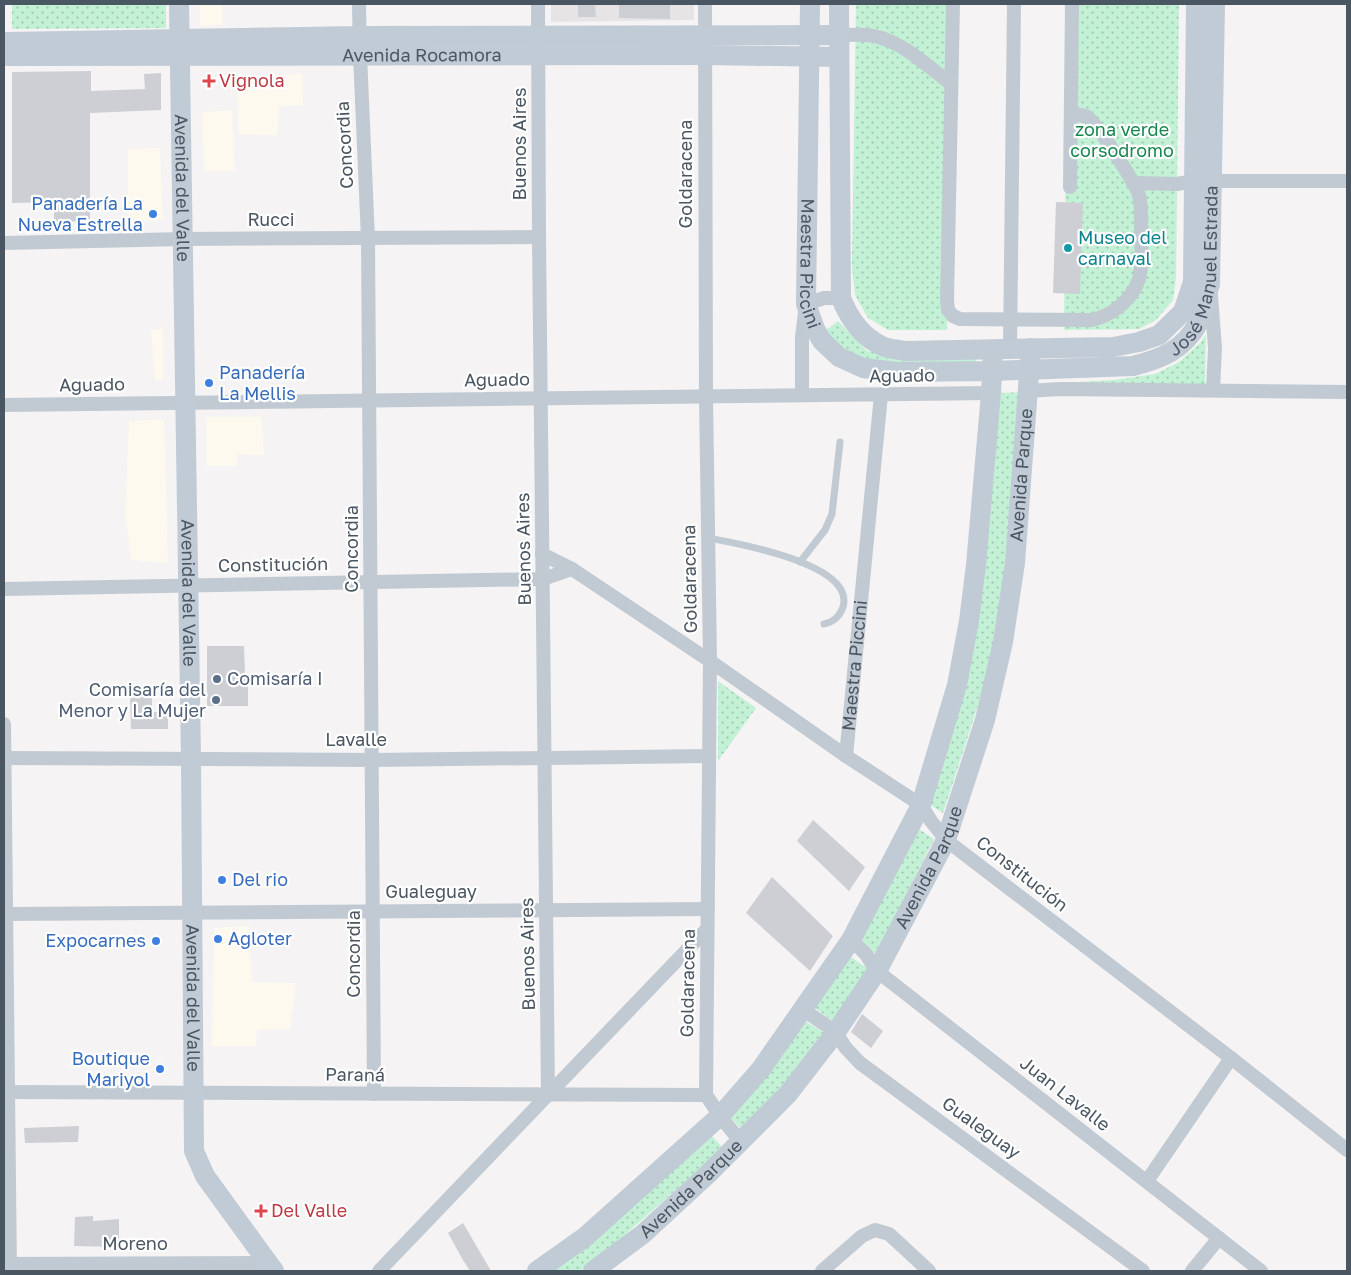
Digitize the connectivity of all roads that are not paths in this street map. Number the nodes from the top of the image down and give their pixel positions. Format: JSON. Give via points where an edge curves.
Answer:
{"nodes":[{"id":1,"x":180,"y":4,"type":"edge"},
{"id":2,"x":359,"y":4,"type":"edge"},
{"id":3,"x":538,"y":4,"type":"edge"},
{"id":4,"x":705,"y":4,"type":"edge"},
{"id":5,"x":810,"y":4,"type":"edge"},
{"id":6,"x":839,"y":4,"type":"edge"},
{"id":7,"x":953,"y":4,"type":"edge"},
{"id":8,"x":1014,"y":4,"type":"edge"},
{"id":9,"x":1072,"y":4,"type":"edge"},
{"id":10,"x":1196,"y":4,"type":"edge"},
{"id":11,"x":1215,"y":4,"type":"edge"},
{"id":12,"x":809,"y":34,"type":"junction"},
{"id":13,"x":539,"y":35,"type":"junction"},
{"id":14,"x":705,"y":35,"type":"junction"},
{"id":15,"x":839,"y":35,"type":"junction"},
{"id":16,"x":4,"y":42,"type":"edge"},
{"id":17,"x":360,"y":46,"type":"junction"},
{"id":18,"x":180,"y":48,"type":"junction"},
{"id":19,"x":539,"y":55,"type":"junction"},
{"id":20,"x":705,"y":55,"type":"junction"},
{"id":21,"x":4,"y":56,"type":"edge"},
{"id":22,"x":809,"y":56,"type":"junction"},
{"id":23,"x":839,"y":57,"type":"junction"},
{"id":24,"x":951,"y":84,"type":"junction"},
{"id":25,"x":1070,"y":114,"type":"junction"},
{"id":26,"x":1203,"y":181,"type":"junction"},
{"id":27,"x":1347,"y":181,"type":"edge"},
{"id":28,"x":1133,"y":183,"type":"junction"},
{"id":29,"x":1070,"y":186,"type":"dead end"},
{"id":30,"x":539,"y":237,"type":"junction"},
{"id":31,"x":184,"y":239,"type":"junction"},
{"id":32,"x":368,"y":239,"type":"junction"},
{"id":33,"x":4,"y":243,"type":"edge"},
{"id":34,"x":1210,"y":284,"type":"junction"},
{"id":35,"x":841,"y":298,"type":"junction"},
{"id":36,"x":806,"y":304,"type":"junction"},
{"id":37,"x":1010,"y":319,"type":"junction"},
{"id":38,"x":1031,"y":348,"type":"junction"},
{"id":39,"x":1001,"y":349,"type":"junction"},
{"id":40,"x":1030,"y":369,"type":"junction"},
{"id":41,"x":992,"y":371,"type":"junction"},
{"id":42,"x":1213,"y":390,"type":"junction"},
{"id":43,"x":1028,"y":391,"type":"junction"},
{"id":44,"x":1347,"y":392,"type":"edge"},
{"id":45,"x":991,"y":393,"type":"junction"},
{"id":46,"x":881,"y":395,"type":"junction"},
{"id":47,"x":802,"y":396,"type":"junction"},
{"id":48,"x":706,"y":397,"type":"junction"},
{"id":49,"x":540,"y":399,"type":"junction"},
{"id":50,"x":370,"y":400,"type":"junction"},
{"id":51,"x":186,"y":403,"type":"junction"},
{"id":52,"x":4,"y":405,"type":"edge"},
{"id":53,"x":840,"y":442,"type":"dead end"},
{"id":54,"x":708,"y":538,"type":"junction"},
{"id":55,"x":542,"y":554,"type":"junction"},
{"id":56,"x":800,"y":562,"type":"junction"},
{"id":57,"x":572,"y":569,"type":"junction"},
{"id":58,"x":543,"y":579,"type":"junction"},
{"id":59,"x":370,"y":582,"type":"junction"},
{"id":60,"x":188,"y":585,"type":"junction"},
{"id":61,"x":4,"y":589,"type":"edge"},
{"id":62,"x":824,"y":624,"type":"dead end"},
{"id":63,"x":710,"y":661,"type":"junction"},
{"id":64,"x":4,"y":724,"type":"edge"},
{"id":65,"x":709,"y":756,"type":"junction"},
{"id":66,"x":846,"y":756,"type":"junction"},
{"id":67,"x":544,"y":757,"type":"junction"},
{"id":68,"x":4,"y":758,"type":"edge"},
{"id":69,"x":191,"y":759,"type":"junction"},
{"id":70,"x":372,"y":760,"type":"junction"},
{"id":71,"x":921,"y":805,"type":"junction"},
{"id":72,"x":946,"y":840,"type":"junction"},
{"id":73,"x":708,"y":909,"type":"junction"},
{"id":74,"x":546,"y":910,"type":"junction"},
{"id":75,"x":372,"y":912,"type":"junction"},
{"id":76,"x":192,"y":913,"type":"junction"},
{"id":77,"x":5,"y":914,"type":"edge"},
{"id":78,"x":708,"y":929,"type":"junction"},
{"id":79,"x":851,"y":940,"type":"junction"},
{"id":80,"x":877,"y":971,"type":"junction"},
{"id":81,"x":802,"y":1009,"type":"junction"},
{"id":82,"x":836,"y":1032,"type":"junction"},
{"id":83,"x":1231,"y":1058,"type":"junction"},
{"id":84,"x":6,"y":1092,"type":"edge"},
{"id":85,"x":193,"y":1092,"type":"junction"},
{"id":86,"x":374,"y":1094,"type":"junction"},
{"id":87,"x":548,"y":1095,"type":"junction"},
{"id":88,"x":706,"y":1095,"type":"junction"},
{"id":89,"x":720,"y":1116,"type":"junction"},
{"id":90,"x":741,"y":1142,"type":"junction"},
{"id":91,"x":1347,"y":1150,"type":"edge"},
{"id":92,"x":1147,"y":1181,"type":"junction"},
{"id":93,"x":1219,"y":1238,"type":"junction"},
{"id":94,"x":8,"y":1266,"type":"edge"},
{"id":95,"x":271,"y":1267,"type":"edge"},
{"id":96,"x":379,"y":1271,"type":"edge"},
{"id":97,"x":537,"y":1271,"type":"edge"},
{"id":98,"x":593,"y":1271,"type":"edge"},
{"id":99,"x":822,"y":1271,"type":"edge"},
{"id":100,"x":929,"y":1271,"type":"edge"},
{"id":101,"x":1143,"y":1271,"type":"edge"},
{"id":102,"x":1192,"y":1271,"type":"edge"},
{"id":103,"x":1261,"y":1271,"type":"edge"}],
"edges":[{"from":1,"to":18,"type":"main road","name":"Avenida del Valle"},
{"from":2,"to":17,"type":"street","name":"Concordia"},
{"from":3,"to":13,"type":"street","name":"Buenos Aires"},
{"from":4,"to":14,"type":"street","name":"Goldaracena"},
{"from":5,"to":12,"type":"main road","name":"Maestra Piccini"},
{"from":6,"to":15,"type":"main road","name":"Maestra Piccini"},
{"from":7,"to":24,"type":"street"},
{"from":8,"to":37,"type":"street"},
{"from":9,"to":25,"type":"street"},
{"from":10,"to":26,"type":"main road","name":"José Manuel Estrada"},
{"from":11,"to":26,"type":"main road","name":"José Manuel Estrada"},
{"from":12,"to":14,"type":"main road","name":"Avenida Rocamora"},
{"from":12,"to":15,"type":"main road","name":"Avenida Rocamora"},
{"from":12,"to":22,"type":"main road","name":"Maestra Piccini"},
{"from":13,"to":14,"type":"main road","name":"Avenida Rocamora"},
{"from":13,"to":17,"type":"main road","name":"Avenida Rocamora"},
{"from":13,"to":19,"type":"street","name":"Buenos Aires"},
{"from":14,"to":20,"type":"street","name":"Goldaracena"},
{"from":15,"to":23,"type":"main road","name":"Maestra Piccini"},
{"from":15,"to":24,"type":"street","via":[[873,36],[886,40],[919,59]]},
{"from":16,"to":18,"type":"main road","name":"Avenida Rocamora"},
{"from":17,"to":18,"type":"main road","name":"Avenida Rocamora"},
{"from":17,"to":19,"type":"main road","name":"Avenida Rocamora"},
{"from":17,"to":32,"type":"street","name":"Concordia"},
{"from":18,"to":21,"type":"main road","name":"Avenida Rocamora"},
{"from":18,"to":31,"type":"main road","name":"Avenida del Valle"},
{"from":19,"to":20,"type":"main road","name":"Avenida Rocamora"},
{"from":19,"to":30,"type":"street","name":"Buenos Aires"},
{"from":20,"to":22,"type":"main road","name":"Avenida Rocamora"},
{"from":20,"to":48,"type":"street","name":"Goldaracena"},
{"from":22,"to":23,"type":"main road","name":"Avenida Rocamora"},
{"from":22,"to":36,"type":"main road","name":"Maestra Piccini"},
{"from":23,"to":35,"type":"main road","name":"Maestra Piccini"},
{"from":24,"to":37,"type":"street","via":[[948,310],[960,319]]},
{"from":25,"to":28,"type":"street","via":[[1087,117],[1099,130]]},
{"from":25,"to":29,"type":"street"},
{"from":26,"to":27,"type":"street"},
{"from":26,"to":28,"type":"street"},
{"from":26,"to":34,"type":"main road","name":"José Manuel Estrada"},
{"from":26,"to":38,"type":"main road","name":"Maestra Piccini","via":[[1193,282],[1183,312],[1169,327],[1159,335],[1113,347]]},
{"from":28,"to":37,"type":"street","via":[[1141,208],[1141,264],[1139,279],[1125,301],[1105,316],[1092,320]]},
{"from":30,"to":32,"type":"street","name":"Rucci"},
{"from":30,"to":49,"type":"street","name":"Buenos Aires"},
{"from":31,"to":32,"type":"street","name":"Rucci"},
{"from":31,"to":33,"type":"street","name":"Rucci"},
{"from":31,"to":51,"type":"main road","name":"Avenida del Valle"},
{"from":32,"to":50,"type":"street","name":"Concordia"},
{"from":34,"to":40,"type":"main road","name":"José Manuel Estrada","via":[[1199,322],[1183,344],[1154,361],[1133,366]]},
{"from":34,"to":42,"type":"street","via":[[1216,348]]},
{"from":35,"to":36,"type":"street","via":[[824,298]]},
{"from":35,"to":39,"type":"main road","name":"Maestra Piccini","via":[[848,316],[859,329],[883,346],[906,351]]},
{"from":36,"to":41,"type":"main road","name":"Maestra Piccini","via":[[822,341],[839,357],[863,368],[898,372]]},
{"from":36,"to":47,"type":"street","via":[[802,337]]},
{"from":37,"to":39,"type":"street"},
{"from":38,"to":39,"type":"main road","name":"Maestra Piccini"},
{"from":38,"to":40,"type":"main road","name":"Avenida Parque"},
{"from":39,"to":41,"type":"main road","name":"Avenida Parque"},
{"from":40,"to":41,"type":"main road","name":"José Manuel Estrada"},
{"from":40,"to":43,"type":"main road","name":"Avenida Parque"},
{"from":41,"to":45,"type":"main road","name":"Avenida Parque"},
{"from":42,"to":43,"type":"street"},
{"from":42,"to":44,"type":"street"},
{"from":43,"to":72,"type":"main road","name":"Avenida Parque","via":[[1015,564],[1003,642],[985,720]]},
{"from":45,"to":46,"type":"street","name":"Aguado"},
{"from":45,"to":71,"type":"main road","name":"Avenida Parque","via":[[969,621],[957,685]]},
{"from":46,"to":47,"type":"street","name":"Aguado"},
{"from":46,"to":66,"type":"street","name":"Maestra Piccini"},
{"from":47,"to":48,"type":"street","name":"Aguado"},
{"from":48,"to":49,"type":"street","name":"Aguado"},
{"from":48,"to":54,"type":"street","name":"Goldaracena"},
{"from":49,"to":50,"type":"street","name":"Aguado"},
{"from":49,"to":55,"type":"street","name":"Buenos Aires"},
{"from":50,"to":51,"type":"street","name":"Aguado"},
{"from":50,"to":59,"type":"street","name":"Concordia"},
{"from":51,"to":52,"type":"street","name":"Aguado"},
{"from":51,"to":60,"type":"main road","name":"Avenida del Valle"},
{"from":53,"to":56,"type":"lane","via":[[832,514],[825,530]]},
{"from":54,"to":56,"type":"lane","via":[[751,546]]},
{"from":54,"to":63,"type":"street","name":"Goldaracena"},
{"from":55,"to":57,"type":"street","name":"Constitución"},
{"from":55,"to":58,"type":"street","name":"Buenos Aires"},
{"from":56,"to":62,"type":"lane","via":[[827,575],[841,589],[845,600],[841,613],[832,622]]},
{"from":57,"to":58,"type":"street","name":"Constitución"},
{"from":57,"to":63,"type":"street","name":"Constitución"},
{"from":58,"to":59,"type":"street","name":"Constitución"},
{"from":58,"to":67,"type":"street","name":"Buenos Aires"},
{"from":59,"to":60,"type":"street","name":"Constitución"},
{"from":59,"to":70,"type":"street","name":"Concordia"},
{"from":60,"to":61,"type":"street","name":"Constitución"},
{"from":60,"to":69,"type":"main road","name":"Avenida del Valle"},
{"from":63,"to":65,"type":"street","name":"Goldaracena"},
{"from":63,"to":66,"type":"street","name":"Constitución"},
{"from":64,"to":68,"type":"street"},
{"from":65,"to":67,"type":"street","name":"Lavalle"},
{"from":65,"to":73,"type":"street","name":"Goldaracena"},
{"from":66,"to":71,"type":"street","name":"Constitución"},
{"from":67,"to":70,"type":"street","name":"Lavalle"},
{"from":67,"to":74,"type":"street","name":"Buenos Aires"},
{"from":68,"to":69,"type":"street","name":"Lavalle"},
{"from":68,"to":77,"type":"street"},
{"from":69,"to":70,"type":"street","name":"Lavalle"},
{"from":69,"to":76,"type":"main road","name":"Avenida del Valle"},
{"from":70,"to":75,"type":"street","name":"Concordia"},
{"from":71,"to":72,"type":"street","name":"Constitución"},
{"from":71,"to":79,"type":"main road","name":"Avenida Parque"},
{"from":72,"to":80,"type":"main road","name":"Avenida Parque"},
{"from":72,"to":83,"type":"street","name":"Constitución"},
{"from":73,"to":74,"type":"street","name":"Gualeguay"},
{"from":73,"to":78,"type":"street","name":"Goldaracena"},
{"from":74,"to":75,"type":"street","name":"Gualeguay"},
{"from":74,"to":87,"type":"street","name":"Buenos Aires"},
{"from":75,"to":76,"type":"street","name":"Gualeguay"},
{"from":75,"to":86,"type":"street","name":"Concordia"},
{"from":76,"to":77,"type":"street","name":"Gualeguay"},
{"from":76,"to":85,"type":"main road","name":"Avenida del Valle"},
{"from":77,"to":84,"type":"street"},
{"from":78,"to":87,"type":"street"},
{"from":78,"to":88,"type":"street","name":"Goldaracena"},
{"from":79,"to":80,"type":"street","name":"Juan Lavalle"},
{"from":79,"to":81,"type":"main road","name":"Avenida Parque"},
{"from":80,"to":82,"type":"main road","name":"Avenida Parque"},
{"from":80,"to":92,"type":"street","name":"Juan Lavalle"},
{"from":81,"to":82,"type":"street","name":"Gualeguay"},
{"from":81,"to":89,"type":"main road","name":"Avenida Parque","via":[[761,1069]]},
{"from":82,"to":90,"type":"main road","name":"Avenida Parque","via":[[788,1094]]},
{"from":82,"to":101,"type":"street","name":"Gualeguay","via":[[844,1047],[860,1063]]},
{"from":83,"to":91,"type":"street","name":"Constitución"},
{"from":83,"to":92,"type":"street"},
{"from":84,"to":85,"type":"street","name":"Paraná"},
{"from":84,"to":94,"type":"street"},
{"from":85,"to":86,"type":"street","name":"Paraná"},
{"from":85,"to":95,"type":"main road","name":"Avenida del Valle","via":[[194,1151],[205,1176]]},
{"from":86,"to":87,"type":"street","name":"Paraná"},
{"from":87,"to":88,"type":"street","name":"Paraná"},
{"from":87,"to":96,"type":"street"},
{"from":88,"to":89,"type":"street"},
{"from":89,"to":90,"type":"street"},
{"from":89,"to":97,"type":"main road","name":"Avenida Parque","via":[[585,1237]]},
{"from":90,"to":98,"type":"main road","name":"Avenida Parque","via":[[643,1234]]},
{"from":92,"to":93,"type":"street","name":"Juan Lavalle"},
{"from":93,"to":102,"type":"street"},
{"from":93,"to":103,"type":"street","name":"Juan Lavalle"},
{"from":94,"to":95,"type":"street","name":"Moreno"},
{"from":99,"to":100,"type":"street","via":[[862,1236],[875,1230],[889,1234]]}]}
